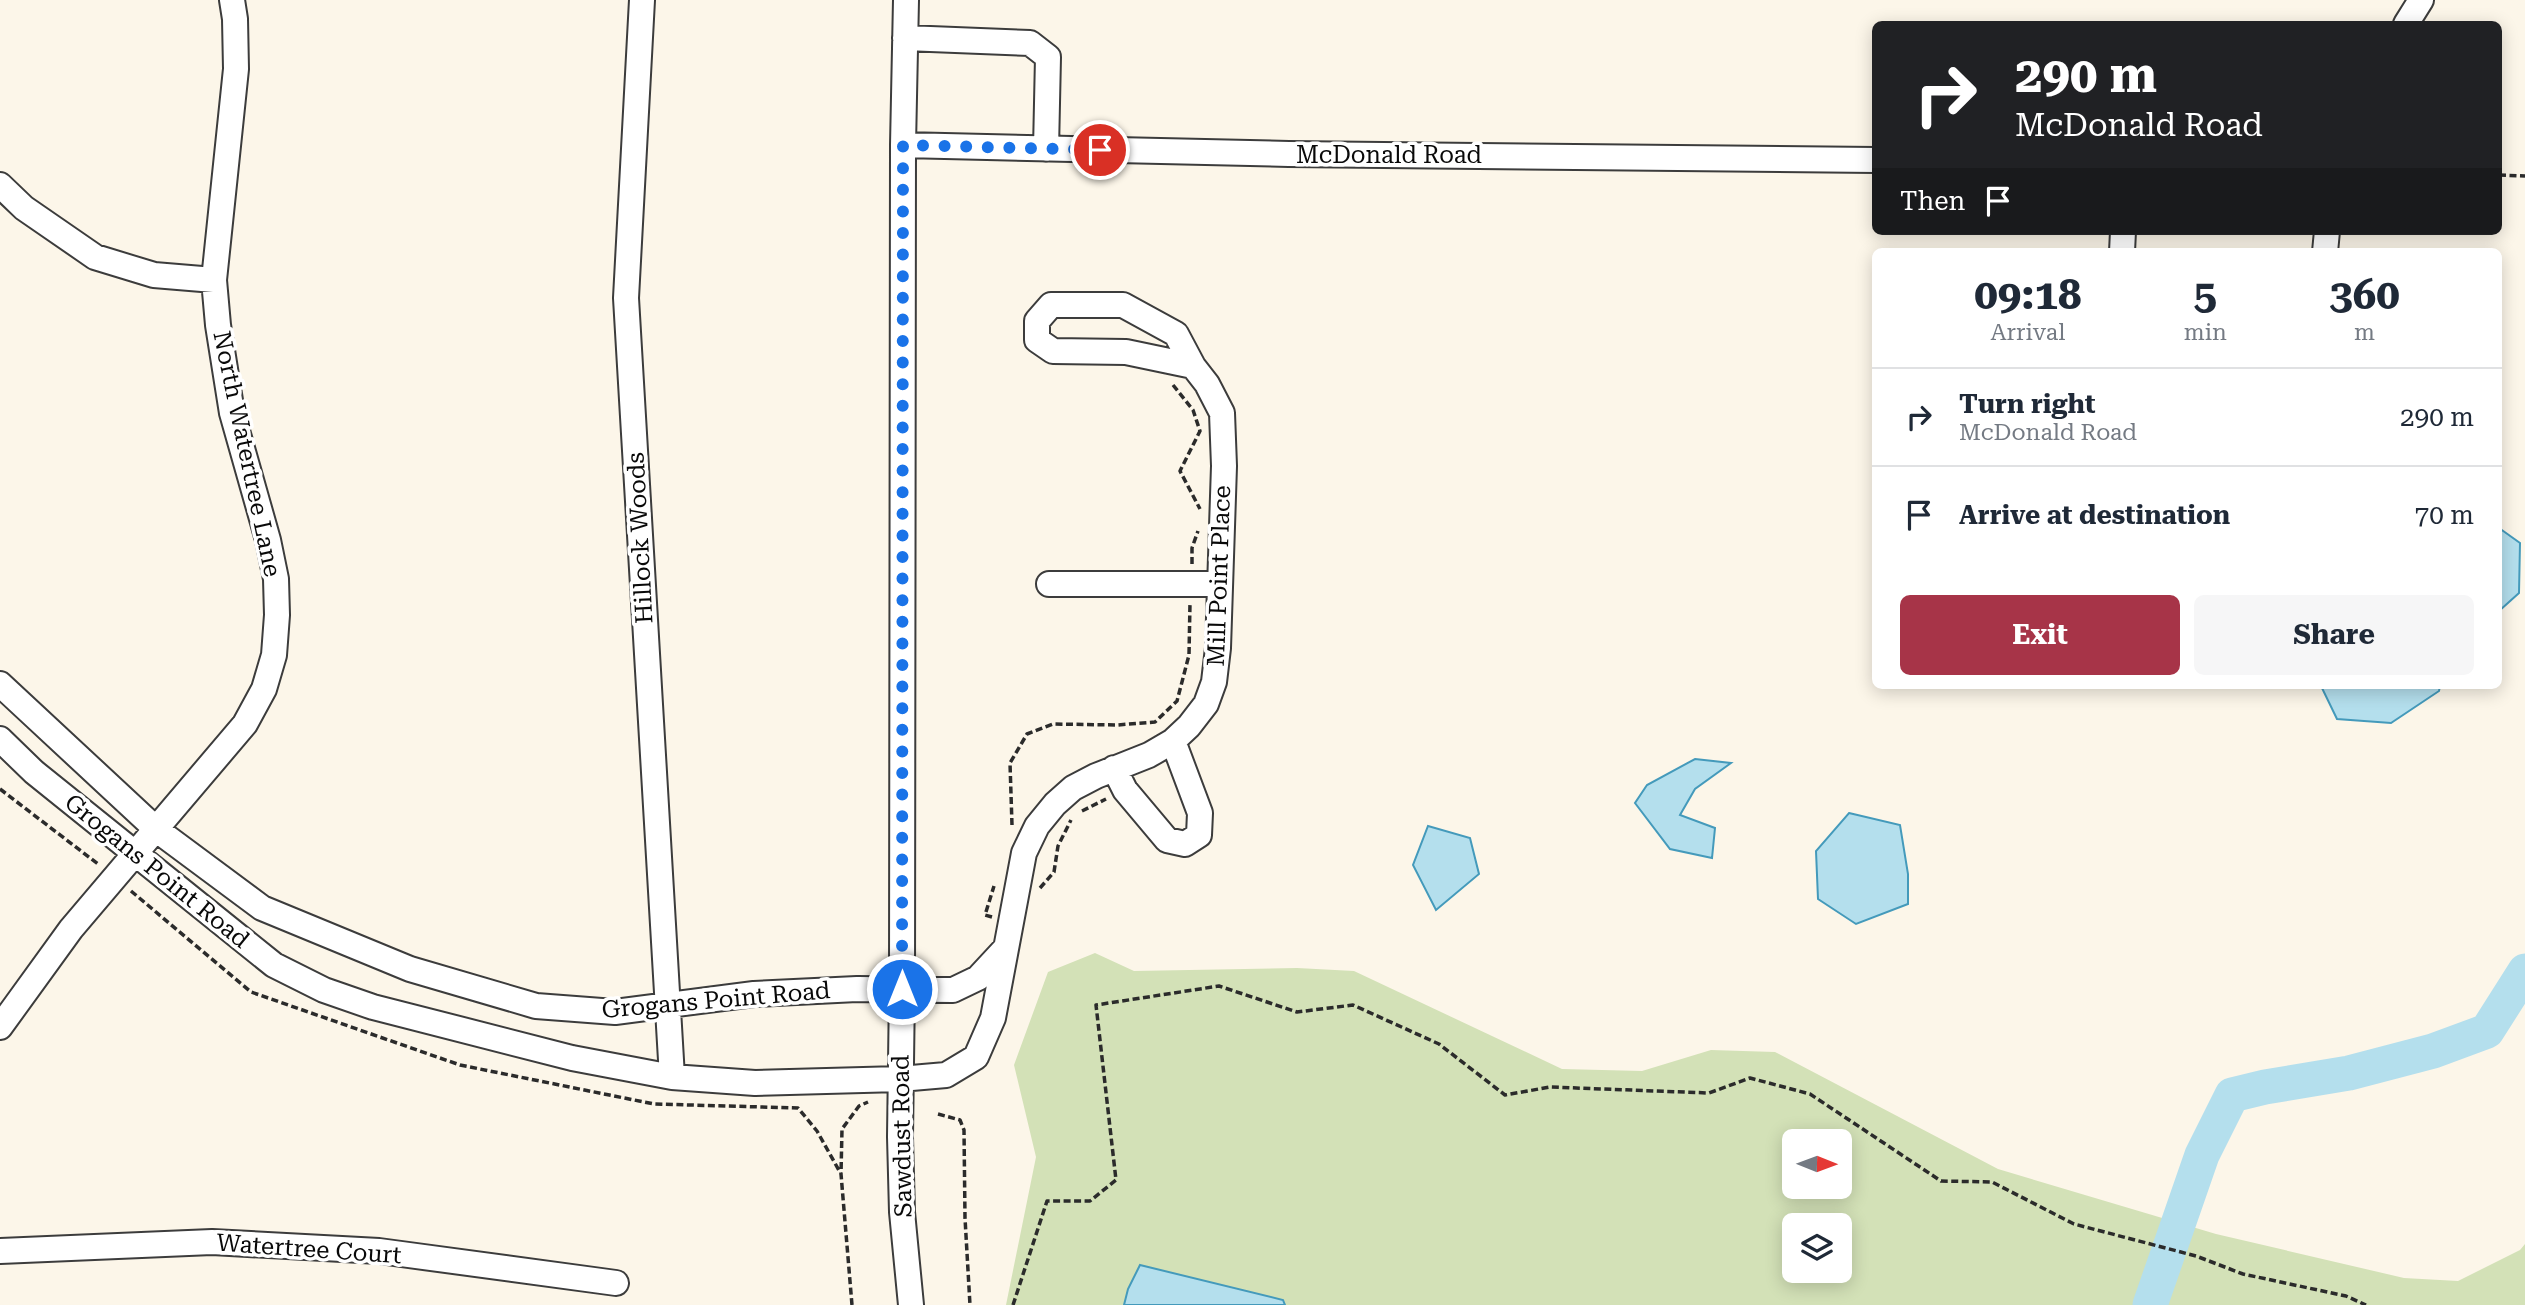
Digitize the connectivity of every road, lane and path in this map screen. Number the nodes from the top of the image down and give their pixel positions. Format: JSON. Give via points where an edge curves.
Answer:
{"nodes":[{"id":1,"x":232,"y":0,"type":"edge"},
{"id":2,"x":642,"y":0,"type":"edge"},
{"id":3,"x":906,"y":0,"type":"edge"},
{"id":4,"x":2421,"y":0,"type":"edge"},
{"id":5,"x":2408,"y":21,"type":"edge"},
{"id":6,"x":905,"y":38,"type":"junction"},
{"id":7,"x":903,"y":145,"type":"junction"},
{"id":8,"x":1046,"y":149,"type":"junction"},
{"id":9,"x":1872,"y":160,"type":"edge"},
{"id":10,"x":2502,"y":175,"type":"edge"},
{"id":11,"x":2525,"y":176,"type":"edge"},
{"id":12,"x":0,"y":186,"type":"edge"},
{"id":13,"x":214,"y":279,"type":"junction"},
{"id":14,"x":1194,"y":366,"type":"junction"},
{"id":15,"x":1173,"y":385,"type":"dead end"},
{"id":16,"x":1200,"y":510,"type":"dead end"},
{"id":17,"x":1199,"y":522,"type":"dead end"},
{"id":18,"x":1049,"y":584,"type":"dead end"},
{"id":19,"x":1191,"y":584,"type":"junction"},
{"id":20,"x":1218,"y":584,"type":"junction"},
{"id":21,"x":0,"y":684,"type":"edge"},
{"id":22,"x":0,"y":739,"type":"edge"},
{"id":23,"x":1173,"y":741,"type":"junction"},
{"id":24,"x":1119,"y":779,"type":"junction"},
{"id":25,"x":157,"y":830,"type":"junction"},
{"id":26,"x":1012,"y":835,"type":"dead end"},
{"id":27,"x":136,"y":854,"type":"junction"},
{"id":28,"x":996,"y":879,"type":"dead end"},
{"id":29,"x":1037,"y":891,"type":"dead end"},
{"id":30,"x":1010,"y":922,"type":"junction"},
{"id":31,"x":1004,"y":950,"type":"junction"},
{"id":32,"x":902,"y":989,"type":"junction"},
{"id":33,"x":669,"y":1007,"type":"junction"},
{"id":34,"x":0,"y":1027,"type":"edge"},
{"id":35,"x":672,"y":1077,"type":"junction"},
{"id":36,"x":900,"y":1079,"type":"junction"},
{"id":37,"x":873,"y":1100,"type":"dead end"},
{"id":38,"x":938,"y":1114,"type":"dead end"},
{"id":39,"x":0,"y":1251,"type":"edge"},
{"id":40,"x":616,"y":1283,"type":"dead end"},
{"id":41,"x":852,"y":1305,"type":"edge"},
{"id":42,"x":911,"y":1305,"type":"edge"},
{"id":43,"x":970,"y":1305,"type":"edge"},
{"id":44,"x":1013,"y":1305,"type":"edge"},
{"id":45,"x":2366,"y":1305,"type":"edge"}],
"edges":[{"from":1,"to":13,"type":"street","name":"North Watertree Lane","via":[[236,69]]},
{"from":2,"to":33,"type":"street","name":"Hillock Woods","via":[[626,298]]},
{"from":3,"to":6,"type":"street","name":"Sawdust Road"},
{"from":4,"to":5,"type":"street"},
{"from":6,"to":7,"type":"street","name":"Sawdust Road"},
{"from":6,"to":8,"type":"street","via":[[1030,43],[1048,57]]},
{"from":7,"to":8,"type":"street","name":"McDonald Road"},
{"from":7,"to":32,"type":"street","name":"Sawdust Road"},
{"from":8,"to":9,"type":"street","name":"McDonald Road"},
{"from":10,"to":11,"type":"path"},
{"from":12,"to":13,"type":"street","via":[[95,257],[154,275]]},
{"from":13,"to":25,"type":"street","name":"North Watertree Lane","via":[[232,413],[276,579],[274,655],[264,689],[245,724]]},
{"from":14,"to":14,"type":"street","name":"Mill Point Place","via":[[1176,334],[1124,305],[1051,305],[1037,321],[1037,340],[1052,351],[1126,352]]},
{"from":14,"to":20,"type":"street","name":"Mill Point Place","via":[[1222,413]]},
{"from":15,"to":16,"type":"path","via":[[1193,410],[1200,431],[1180,471]]},
{"from":17,"to":19,"type":"path","via":[[1192,548]]},
{"from":18,"to":19,"type":"street"},
{"from":19,"to":20,"type":"street"},
{"from":19,"to":26,"type":"path","via":[[1189,655],[1177,701],[1155,722],[1053,724],[1027,734],[1010,763]]},
{"from":20,"to":23,"type":"street","name":"Mill Point Place","via":[[1214,682],[1206,704]]},
{"from":21,"to":25,"type":"street","name":"Grogans Point Road"},
{"from":22,"to":27,"type":"street","name":"Grogans Point Road"},
{"from":23,"to":24,"type":"street","name":"Mill Point Place"},
{"from":23,"to":24,"type":"street","via":[[1200,813],[1199,835],[1185,844],[1167,840]]},
{"from":24,"to":29,"type":"path","via":[[1075,814],[1058,846],[1054,872]]},
{"from":24,"to":30,"type":"street","name":"Mill Point Place","via":[[1073,788],[1037,826],[1024,853]]},
{"from":25,"to":27,"type":"street","name":"North Watertree Lane"},
{"from":25,"to":33,"type":"street","name":"Grogans Point Road","via":[[262,908],[410,969],[536,1006],[615,1012]]},
{"from":27,"to":34,"type":"street","name":"North Watertree Lane","via":[[71,929]]},
{"from":27,"to":35,"type":"street","name":"Grogans Point Road","via":[[274,965],[324,990],[436,1024]]},
{"from":28,"to":30,"type":"path","via":[[985,915]]},
{"from":30,"to":31,"type":"street","name":"Mill Point Place"},
{"from":31,"to":32,"type":"street","via":[[978,978],[953,989]]},
{"from":31,"to":36,"type":"street","name":"Mill Point Place","via":[[993,1018],[976,1057],[946,1075]]},
{"from":32,"to":33,"type":"street","name":"Grogans Point Road","via":[[754,995]]},
{"from":32,"to":36,"type":"street","name":"Sawdust Road"},
{"from":33,"to":35,"type":"street","name":"Hillock Woods"},
{"from":35,"to":36,"type":"street","name":"Grogans Point Road","via":[[755,1083]]},
{"from":36,"to":42,"type":"street","name":"Sawdust Road","via":[[902,1212]]},
{"from":37,"to":41,"type":"path","via":[[859,1106],[842,1129],[841,1174]]},
{"from":38,"to":43,"type":"path","via":[[960,1120],[964,1130]]},
{"from":39,"to":40,"type":"street","name":"Watertree Court","via":[[212,1242],[379,1251]]},
{"from":44,"to":45,"type":"path","via":[[1047,1201],[1090,1201],[1116,1180],[1096,1005],[1219,986],[1297,1012],[1353,1005],[1439,1044],[1505,1095],[1550,1087],[1709,1093],[1751,1078],[1810,1094],[1941,1181],[1992,1181],[2074,1224]]}]}
